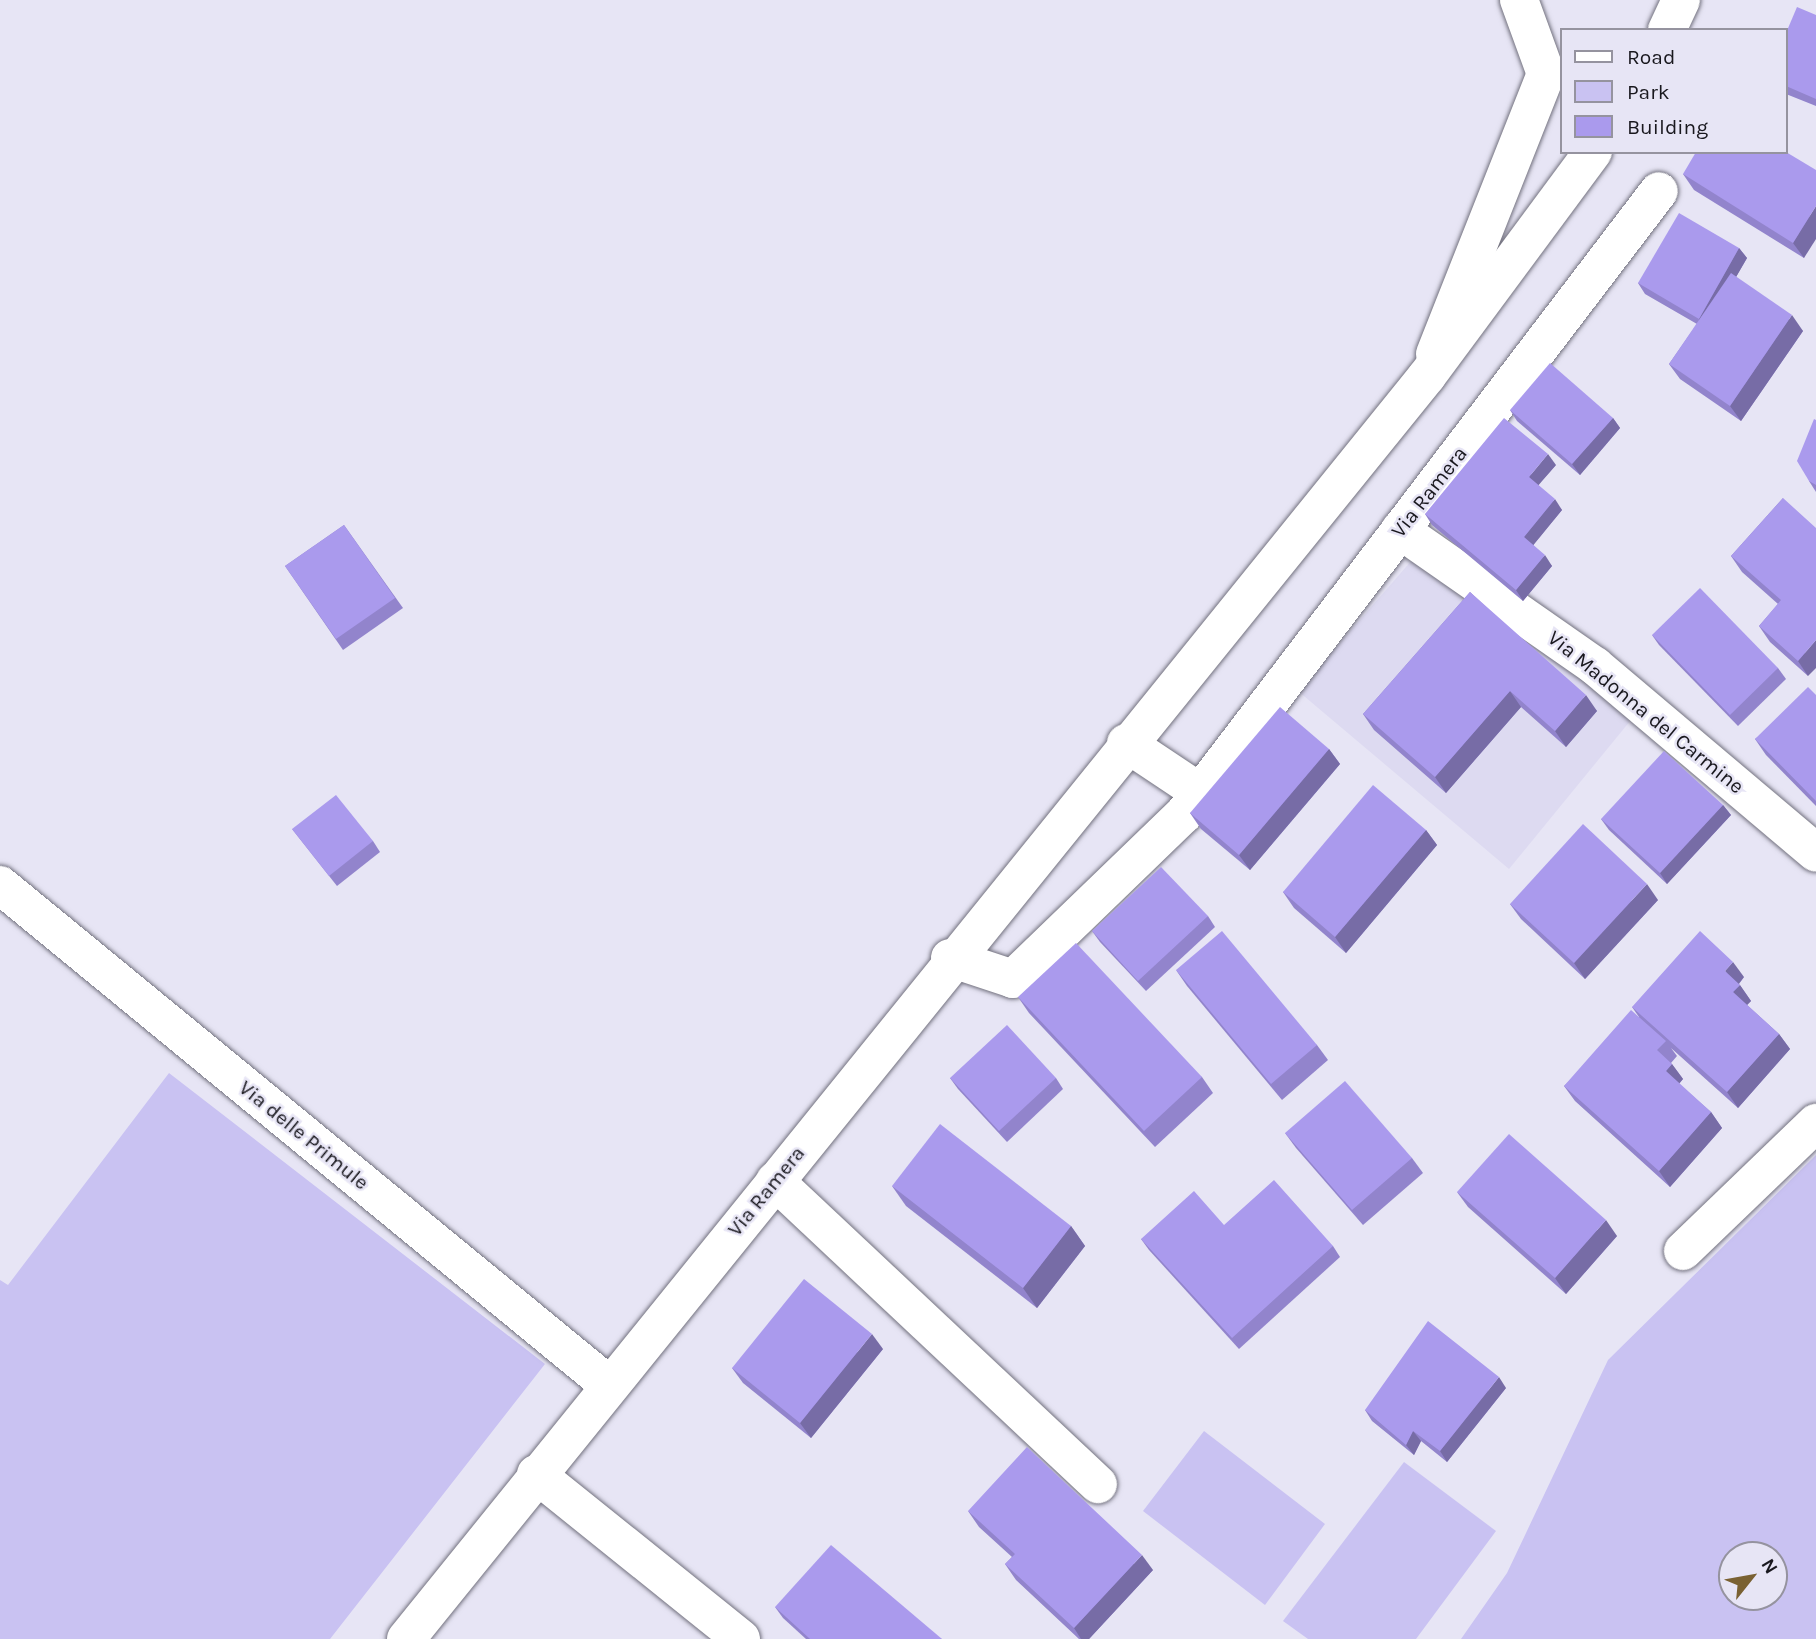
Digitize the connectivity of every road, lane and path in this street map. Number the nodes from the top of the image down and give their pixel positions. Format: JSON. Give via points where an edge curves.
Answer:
{"nodes":[{"id":1,"x":1519,"y":0,"type":"edge"},
{"id":2,"x":1681,"y":0,"type":"edge"},
{"id":3,"x":1668,"y":28,"type":"edge"},
{"id":4,"x":1592,"y":154,"type":"edge"},
{"id":5,"x":1659,"y":191,"type":"dead end"},
{"id":6,"x":1427,"y":376,"type":"junction"},
{"id":7,"x":1400,"y":530,"type":"junction"},
{"id":8,"x":1126,"y":743,"type":"junction"},
{"id":9,"x":1193,"y":804,"type":"junction"},
{"id":10,"x":1816,"y":853,"type":"edge"},
{"id":11,"x":0,"y":885,"type":"edge"},
{"id":12,"x":950,"y":958,"type":"junction"},
{"id":13,"x":1816,"y":1123,"type":"edge"},
{"id":14,"x":775,"y":1181,"type":"junction"},
{"id":15,"x":1683,"y":1251,"type":"dead end"},
{"id":16,"x":609,"y":1385,"type":"junction"},
{"id":17,"x":536,"y":1474,"type":"junction"},
{"id":18,"x":1098,"y":1484,"type":"dead end"},
{"id":19,"x":406,"y":1639,"type":"edge"},
{"id":20,"x":741,"y":1639,"type":"edge"}],
"edges":[{"from":1,"to":6,"type":"street","name":"Via Ramera","via":[[1546,74]]},
{"from":2,"to":3,"type":"street"},
{"from":4,"to":6,"type":"street","name":"Via Ramera"},
{"from":5,"to":7,"type":"street","name":"Via Ramera"},
{"from":6,"to":8,"type":"street","name":"Via Ramera"},
{"from":7,"to":9,"type":"street","name":"Via Ramera"},
{"from":7,"to":10,"type":"street","name":"Via Madonna del Carmine","via":[[1595,666]]},
{"from":8,"to":9,"type":"street"},
{"from":8,"to":12,"type":"street","name":"Via Ramera"},
{"from":9,"to":12,"type":"street","name":"Via Ramera","via":[[1013,979]]},
{"from":11,"to":16,"type":"street","name":"Via delle Primule"},
{"from":12,"to":14,"type":"street","name":"Via Ramera"},
{"from":13,"to":15,"type":"street"},
{"from":14,"to":16,"type":"street","name":"Via Ramera"},
{"from":14,"to":18,"type":"street"},
{"from":16,"to":17,"type":"street","name":"Via Ramera"},
{"from":17,"to":19,"type":"street","name":"Via Ramera"},
{"from":17,"to":20,"type":"street"}]}
